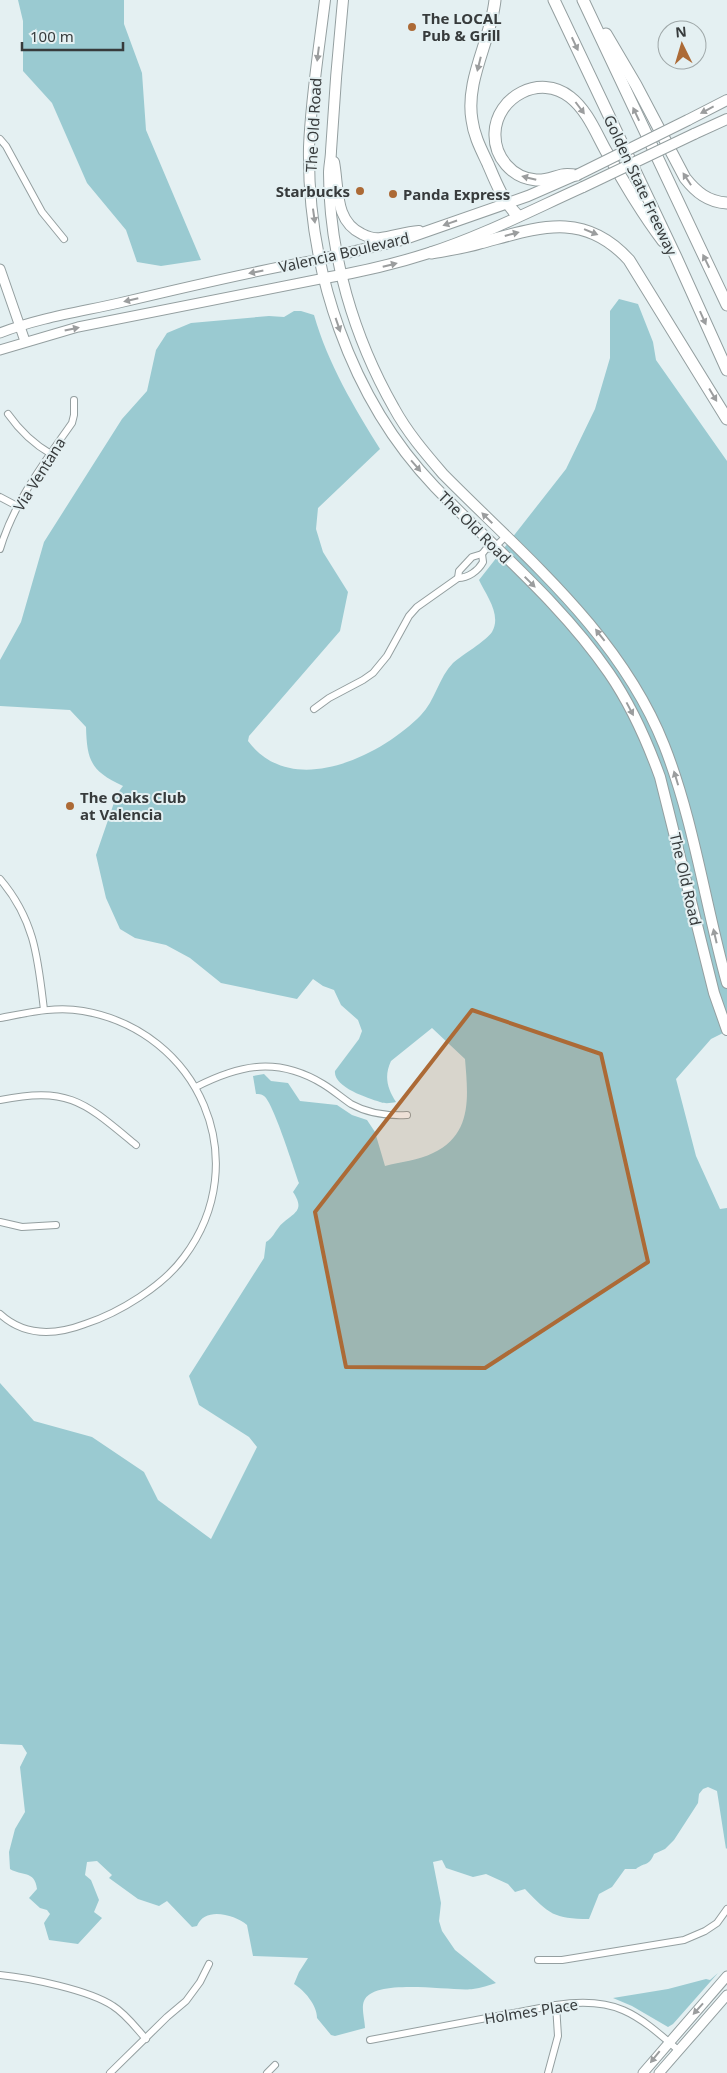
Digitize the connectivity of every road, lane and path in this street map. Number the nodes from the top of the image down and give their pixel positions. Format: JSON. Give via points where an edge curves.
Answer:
{"nodes":[{"id":1,"x":326,"y":0,"type":"edge"},
{"id":2,"x":343,"y":0,"type":"edge"},
{"id":3,"x":495,"y":0,"type":"edge"},
{"id":4,"x":554,"y":0,"type":"edge"},
{"id":5,"x":584,"y":0,"type":"edge"},
{"id":6,"x":727,"y":100,"type":"edge"},
{"id":7,"x":727,"y":119,"type":"edge"},
{"id":8,"x":0,"y":138,"type":"edge"},
{"id":9,"x":331,"y":151,"type":"junction"},
{"id":10,"x":577,"y":175,"type":"junction"},
{"id":11,"x":727,"y":203,"type":"edge"},
{"id":12,"x":506,"y":204,"type":"junction"},
{"id":13,"x":518,"y":216,"type":"junction"},
{"id":14,"x":428,"y":231,"type":"junction"},
{"id":15,"x":64,"y":239,"type":"dead end"},
{"id":16,"x":431,"y":253,"type":"junction"},
{"id":17,"x":338,"y":256,"type":"junction"},
{"id":18,"x":676,"y":258,"type":"junction"},
{"id":19,"x":321,"y":259,"type":"junction"},
{"id":20,"x":0,"y":269,"type":"edge"},
{"id":21,"x":342,"y":275,"type":"junction"},
{"id":22,"x":325,"y":278,"type":"junction"},
{"id":23,"x":727,"y":305,"type":"edge"},
{"id":24,"x":20,"y":326,"type":"junction"},
{"id":25,"x":0,"y":333,"type":"edge"},
{"id":26,"x":25,"y":341,"type":"junction"},
{"id":27,"x":0,"y":350,"type":"edge"},
{"id":28,"x":727,"y":370,"type":"edge"},
{"id":29,"x":74,"y":400,"type":"dead end"},
{"id":30,"x":8,"y":414,"type":"dead end"},
{"id":31,"x":727,"y":419,"type":"edge"},
{"id":32,"x":50,"y":454,"type":"junction"},
{"id":33,"x":452,"y":484,"type":"junction"},
{"id":34,"x":442,"y":494,"type":"junction"},
{"id":35,"x":0,"y":497,"type":"edge"},
{"id":36,"x":17,"y":506,"type":"junction"},
{"id":37,"x":506,"y":536,"type":"junction"},
{"id":38,"x":495,"y":547,"type":"junction"},
{"id":39,"x":0,"y":549,"type":"edge"},
{"id":40,"x":482,"y":554,"type":"junction"},
{"id":41,"x":458,"y":578,"type":"junction"},
{"id":42,"x":314,"y":709,"type":"dead end"},
{"id":43,"x":0,"y":879,"type":"edge"},
{"id":44,"x":727,"y":983,"type":"edge"},
{"id":45,"x":44,"y":1010,"type":"junction"},
{"id":46,"x":0,"y":1018,"type":"edge"},
{"id":47,"x":727,"y":1030,"type":"edge"},
{"id":48,"x":196,"y":1087,"type":"junction"},
{"id":49,"x":0,"y":1100,"type":"edge"},
{"id":50,"x":407,"y":1115,"type":"dead end"},
{"id":51,"x":136,"y":1146,"type":"dead end"},
{"id":52,"x":0,"y":1222,"type":"edge"},
{"id":53,"x":56,"y":1225,"type":"dead end"},
{"id":54,"x":0,"y":1314,"type":"edge"},
{"id":55,"x":727,"y":1909,"type":"edge"},
{"id":56,"x":538,"y":1960,"type":"dead end"},
{"id":57,"x":209,"y":1964,"type":"dead end"},
{"id":58,"x":0,"y":1975,"type":"edge"},
{"id":59,"x":727,"y":1976,"type":"edge"},
{"id":60,"x":727,"y":1995,"type":"edge"},
{"id":61,"x":556,"y":2005,"type":"junction"},
{"id":62,"x":146,"y":2039,"type":"junction"},
{"id":63,"x":370,"y":2040,"type":"dead end"},
{"id":64,"x":668,"y":2042,"type":"junction"},
{"id":65,"x":678,"y":2050,"type":"junction"},
{"id":66,"x":275,"y":2065,"type":"dead end"},
{"id":67,"x":110,"y":2073,"type":"edge"},
{"id":68,"x":267,"y":2073,"type":"edge"},
{"id":69,"x":548,"y":2073,"type":"edge"},
{"id":70,"x":643,"y":2073,"type":"edge"},
{"id":71,"x":659,"y":2073,"type":"edge"}],
"edges":[{"from":1,"to":19,"type":"main road","name":"The Old Road","one_way":true,"via":[[309,148],[312,200]]},
{"from":2,"to":9,"type":"main road","name":"The Old Road"},
{"from":3,"to":12,"type":"highway","one_way":true,"via":[[471,96],[471,110],[474,132]]},
{"from":4,"to":18,"type":"highway","name":"Golden State Freeway","one_way":true},
{"from":11,"to":5,"type":"highway","one_way":true,"via":[[704,197],[685,178],[636,85]]},
{"from":23,"to":5,"type":"highway","name":"Golden State Freeway","one_way":true},
{"from":6,"to":10,"type":"main road","name":"Valencia Boulevard","one_way":true,"bridge":true},
{"from":7,"to":13,"type":"main road","name":"Valencia Boulevard","bridge":true},
{"from":8,"to":15,"type":"street","via":[[42,212]]},
{"from":9,"to":14,"type":"main road","via":[[341,212],[354,230],[380,238]]},
{"from":9,"to":17,"type":"main road","name":"The Old Road","via":[[330,191]]},
{"from":10,"to":12,"type":"main road","name":"Valencia Boulevard"},
{"from":10,"to":18,"type":"highway","one_way":true,"via":[[536,180],[510,170],[498,154],[495,136],[497,119],[507,103],[532,88],[550,88],[570,97],[584,112],[641,213]]},
{"from":12,"to":13,"type":"highway"},
{"from":12,"to":14,"type":"main road","name":"Valencia Boulevard","one_way":true},
{"from":13,"to":16,"type":"main road","name":"Valencia Boulevard"},
{"from":14,"to":17,"type":"main road","name":"Valencia Boulevard"},
{"from":21,"to":16,"type":"main road","name":"Valencia Boulevard","one_way":true},
{"from":16,"to":31,"type":"highway","one_way":true,"via":[[526,230],[557,226],[583,229],[608,240],[629,260]]},
{"from":17,"to":19,"type":"main road","name":"Valencia Boulevard"},
{"from":17,"to":21,"type":"main road","name":"The Old Road"},
{"from":18,"to":28,"type":"highway","name":"Golden State Freeway","one_way":true},
{"from":19,"to":22,"type":"main road","name":"The Old Road"},
{"from":19,"to":24,"type":"street","name":"Valencia Boulevard","one_way":true},
{"from":20,"to":24,"type":"street"},
{"from":21,"to":22,"type":"main road","name":"Valencia Boulevard"},
{"from":21,"to":33,"type":"main road","name":"The Old Road","via":[[366,352],[394,408],[423,451]]},
{"from":26,"to":22,"type":"street","name":"Valencia Boulevard","one_way":true,"via":[[78,327]]},
{"from":22,"to":34,"type":"main road","name":"The Old Road","one_way":true,"via":[[344,344],[368,394],[410,458]]},
{"from":24,"to":25,"type":"street","name":"Valencia Boulevard"},
{"from":24,"to":26,"type":"street"},
{"from":26,"to":27,"type":"street","name":"Valencia Boulevard"},
{"from":29,"to":32,"type":"street","name":"Via Ventana","via":[[72,423]]},
{"from":30,"to":32,"type":"street","via":[[26,437]]},
{"from":32,"to":36,"type":"street","name":"Via Ventana"},
{"from":33,"to":34,"type":"street"},
{"from":37,"to":33,"type":"main road","name":"The Old Road","one_way":true},
{"from":34,"to":38,"type":"main road","name":"The Old Road"},
{"from":35,"to":36,"type":"street"},
{"from":36,"to":39,"type":"street","name":"Via Ventana"},
{"from":37,"to":38,"type":"street"},
{"from":44,"to":37,"type":"main road","name":"The Old Road","one_way":true,"via":[[682,799],[653,719],[601,637]]},
{"from":38,"to":40,"type":"street","via":[[486,549]]},
{"from":38,"to":47,"type":"main road","name":"The Old Road","one_way":true,"via":[[576,630],[609,674],[638,722],[660,777],[714,993]]},
{"from":40,"to":41,"type":"street","via":[[472,557],[459,571]]},
{"from":40,"to":41,"type":"street","via":[[480,567],[465,578]]},
{"from":41,"to":42,"type":"street","via":[[413,612],[373,673]]},
{"from":43,"to":45,"type":"street","via":[[32,934]]},
{"from":45,"to":46,"type":"street"},
{"from":45,"to":48,"type":"street","via":[[81,1011],[124,1022],[162,1047]]},
{"from":48,"to":50,"type":"street","via":[[221,1074],[248,1067],[281,1068],[325,1085],[370,1112],[384,1116]]},
{"from":48,"to":54,"type":"street","via":[[214,1137],[216,1171],[210,1210],[184,1258],[141,1296],[102,1319],[68,1331],[43,1333],[28,1330]]},
{"from":49,"to":51,"type":"street","via":[[38,1094],[70,1099],[86,1106]]},
{"from":52,"to":53,"type":"street","via":[[22,1227]]},
{"from":55,"to":56,"type":"street","via":[[717,1923],[684,1940],[562,1960]]},
{"from":57,"to":62,"type":"street","via":[[186,2001]]},
{"from":58,"to":62,"type":"street","via":[[36,1981],[105,2001],[124,2014]]},
{"from":59,"to":64,"type":"street","one_way":true},
{"from":60,"to":65,"type":"street"},
{"from":61,"to":63,"type":"street","name":"Holmes Place"},
{"from":61,"to":64,"type":"street","name":"Holmes Place","via":[[587,2002],[618,2007],[639,2018]]},
{"from":61,"to":69,"type":"street","via":[[558,2036]]},
{"from":62,"to":67,"type":"street"},
{"from":64,"to":65,"type":"street","name":"Holmes Place"},
{"from":64,"to":70,"type":"street","one_way":true},
{"from":65,"to":71,"type":"street"},
{"from":66,"to":68,"type":"street"}]}
